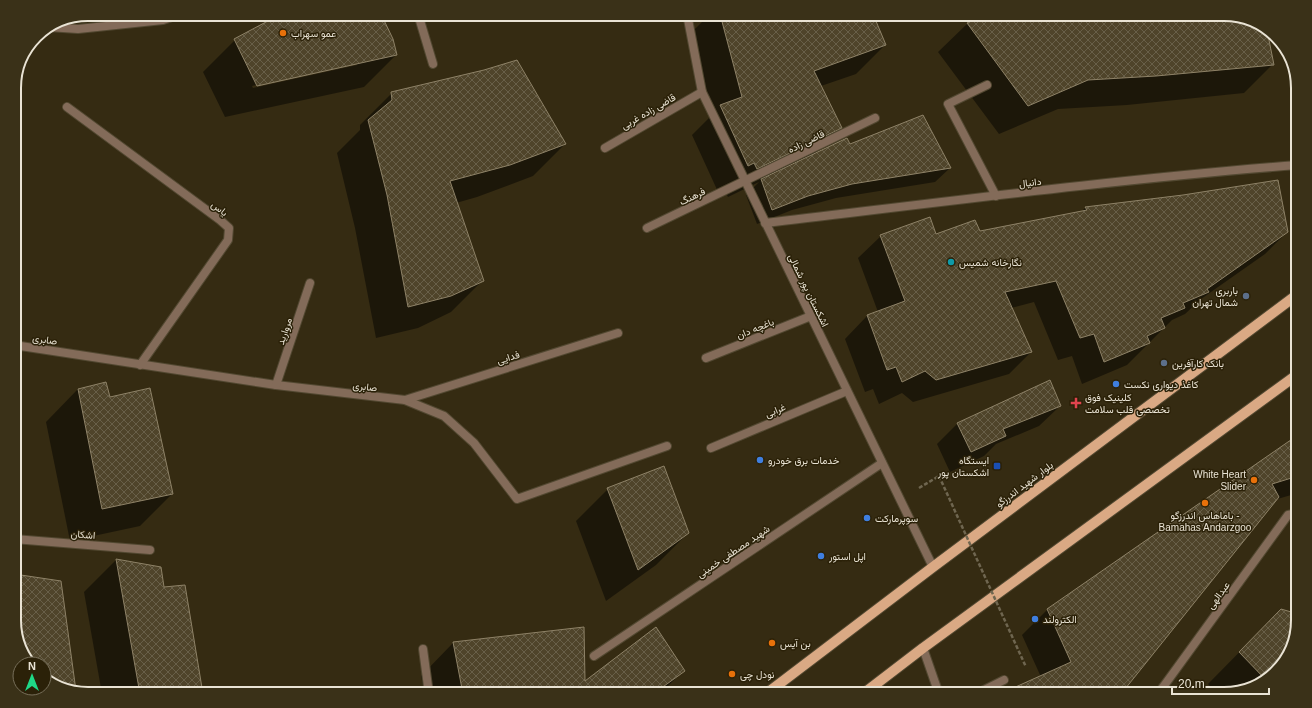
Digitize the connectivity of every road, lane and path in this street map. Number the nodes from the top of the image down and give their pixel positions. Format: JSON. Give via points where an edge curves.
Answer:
{"nodes":[{"id":1,"x":154,"y":21,"type":"edge"},
{"id":2,"x":420,"y":21,"type":"edge"},
{"id":3,"x":688,"y":21,"type":"edge"},
{"id":4,"x":59,"y":28,"type":"edge"},
{"id":5,"x":433,"y":64,"type":"dead end"},
{"id":6,"x":987,"y":85,"type":"dead end"},
{"id":7,"x":702,"y":92,"type":"junction"},
{"id":8,"x":66,"y":107,"type":"dead end"},
{"id":9,"x":875,"y":118,"type":"dead end"},
{"id":10,"x":605,"y":148,"type":"dead end"},
{"id":11,"x":1291,"y":166,"type":"edge"},
{"id":12,"x":745,"y":181,"type":"junction"},
{"id":13,"x":996,"y":196,"type":"junction"},
{"id":14,"x":766,"y":223,"type":"junction"},
{"id":15,"x":647,"y":228,"type":"dead end"},
{"id":16,"x":310,"y":283,"type":"dead end"},
{"id":17,"x":1291,"y":299,"type":"edge"},
{"id":18,"x":810,"y":316,"type":"junction"},
{"id":19,"x":618,"y":333,"type":"dead end"},
{"id":20,"x":21,"y":346,"type":"edge"},
{"id":21,"x":706,"y":358,"type":"dead end"},
{"id":22,"x":140,"y":365,"type":"junction"},
{"id":23,"x":1291,"y":379,"type":"edge"},
{"id":24,"x":276,"y":385,"type":"junction"},
{"id":25,"x":847,"y":391,"type":"junction"},
{"id":26,"x":405,"y":400,"type":"junction"},
{"id":27,"x":667,"y":446,"type":"dead end"},
{"id":28,"x":711,"y":448,"type":"dead end"},
{"id":29,"x":882,"y":463,"type":"junction"},
{"id":30,"x":939,"y":476,"type":"dead end"},
{"id":31,"x":1291,"y":514,"type":"edge"},
{"id":32,"x":21,"y":540,"type":"edge"},
{"id":33,"x":150,"y":550,"type":"dead end"},
{"id":34,"x":933,"y":567,"type":"junction"},
{"id":35,"x":923,"y":648,"type":"junction"},
{"id":36,"x":423,"y":649,"type":"dead end"},
{"id":37,"x":594,"y":656,"type":"dead end"},
{"id":38,"x":1026,"y":667,"type":"dead end"},
{"id":39,"x":1004,"y":680,"type":"dead end"},
{"id":40,"x":428,"y":687,"type":"edge"},
{"id":41,"x":775,"y":687,"type":"edge"},
{"id":42,"x":872,"y":687,"type":"edge"},
{"id":43,"x":937,"y":687,"type":"edge"},
{"id":44,"x":990,"y":687,"type":"edge"},
{"id":45,"x":1163,"y":687,"type":"edge"}],
"edges":[{"from":1,"to":4,"type":"street","via":[[78,29]]},
{"from":2,"to":5,"type":"street"},
{"from":3,"to":7,"type":"street","name":"اشکستان پور شمالی"},
{"from":6,"to":13,"type":"street","via":[[948,104]]},
{"from":7,"to":10,"type":"street","name":"قاضی زاده غربی"},
{"from":7,"to":12,"type":"street","name":"اشکستان پور شمالی"},
{"from":8,"to":22,"type":"street","name":"یاس","via":[[229,228],[228,240]]},
{"from":9,"to":12,"type":"street","name":"قاضی زاده"},
{"from":11,"to":13,"type":"street","name":"دانیال"},
{"from":12,"to":14,"type":"street","name":"اشکستان پور شمالی"},
{"from":12,"to":15,"type":"street","name":"فرهنگ"},
{"from":13,"to":14,"type":"street","name":"دانیال"},
{"from":14,"to":18,"type":"street","name":"اشکستان پور شمالی"},
{"from":16,"to":24,"type":"street","name":"مروارید"},
{"from":17,"to":34,"type":"main road","name":"بلوار شهید اندرزگو"},
{"from":18,"to":21,"type":"street","name":"باغچه دان"},
{"from":18,"to":25,"type":"street","name":"اشکستان پور شمالی"},
{"from":19,"to":26,"type":"street","name":"فدایی"},
{"from":20,"to":22,"type":"street","name":"صابری"},
{"from":22,"to":24,"type":"street","name":"صابری"},
{"from":23,"to":35,"type":"main road"},
{"from":24,"to":26,"type":"street","name":"صابری"},
{"from":25,"to":28,"type":"street","name":"غرابی"},
{"from":25,"to":29,"type":"street","name":"اشکستان پور شمالی"},
{"from":26,"to":27,"type":"street","name":"صابری","via":[[444,416],[474,443],[517,498]]},
{"from":29,"to":34,"type":"street","name":"اشکستان پور شمالی"},
{"from":29,"to":37,"type":"street","name":"شهید مصطفی خمینی"},
{"from":30,"to":38,"type":"path","bridge":true},
{"from":31,"to":45,"type":"street","name":"عبدالهی","via":[[1288,515]]},
{"from":32,"to":33,"type":"street","name":"اشکان"},
{"from":34,"to":41,"type":"main road","name":"بلوار شهید اندرزگو"},
{"from":35,"to":42,"type":"main road"},
{"from":35,"to":43,"type":"street"},
{"from":36,"to":40,"type":"street"},
{"from":39,"to":44,"type":"street"}]}
